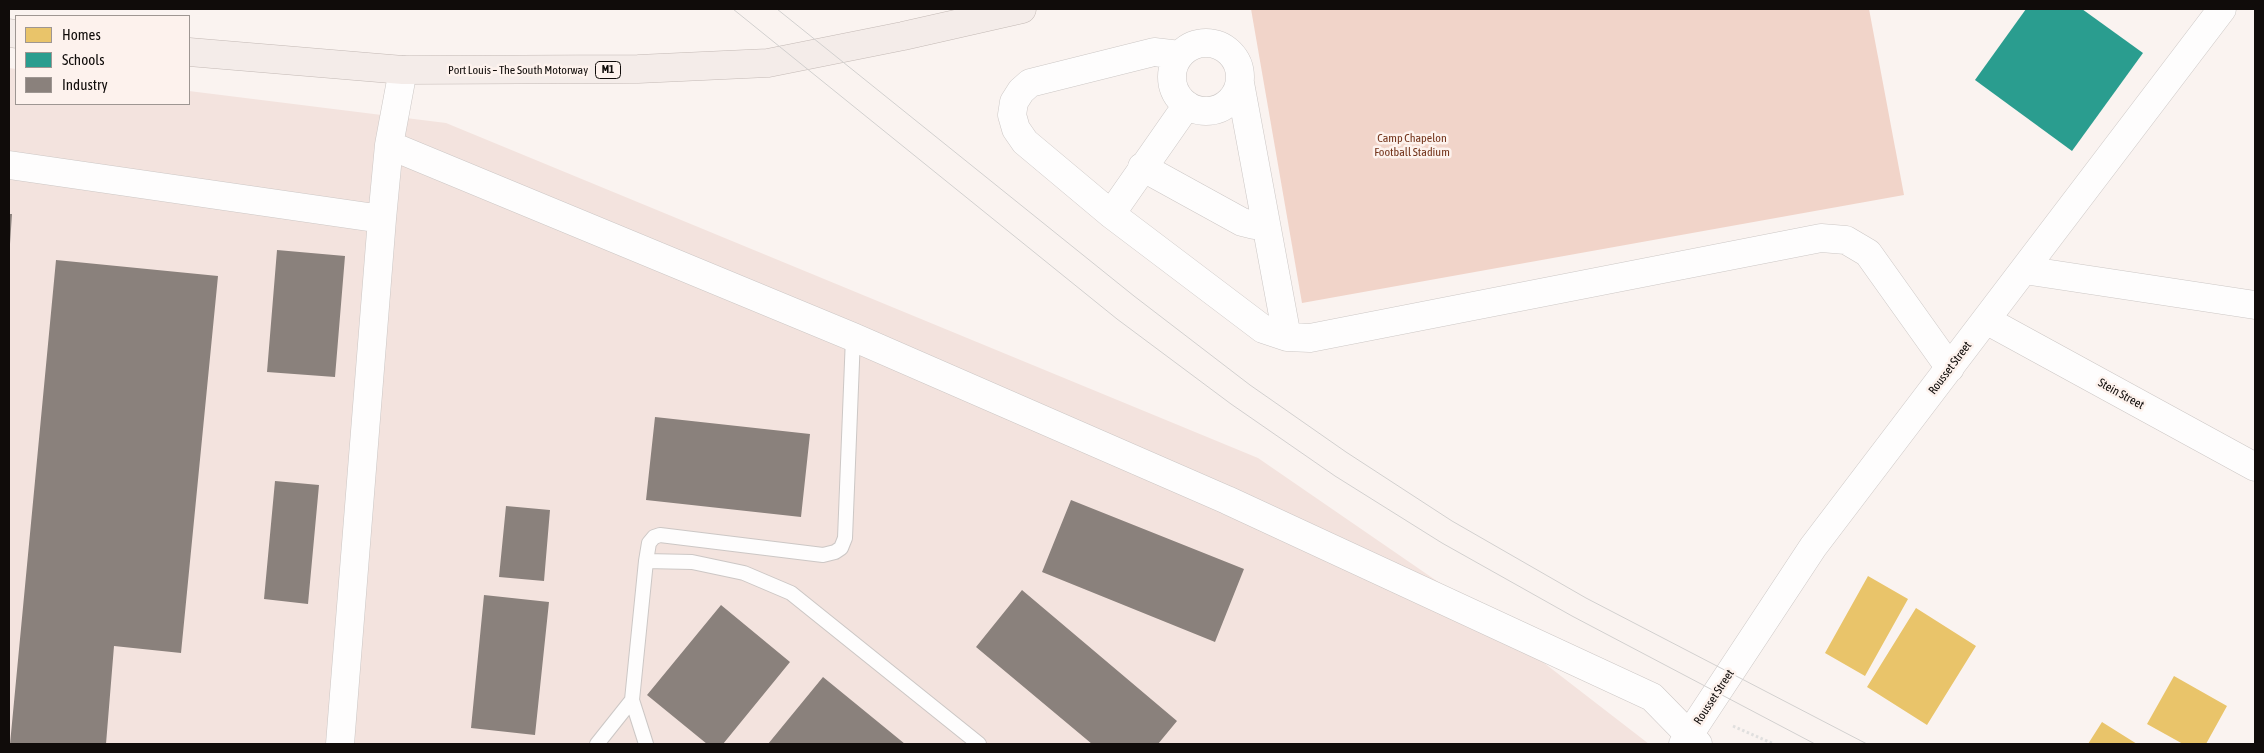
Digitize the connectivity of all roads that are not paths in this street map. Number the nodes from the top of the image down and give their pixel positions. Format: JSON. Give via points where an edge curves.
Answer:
{"nodes":[{"id":1,"x":1022,"y":9,"type":"edge"},
{"id":2,"x":2222,"y":9,"type":"edge"},
{"id":3,"x":190,"y":52,"type":"edge"},
{"id":4,"x":1180,"y":55,"type":"junction"},
{"id":5,"x":403,"y":70,"type":"junction"},
{"id":6,"x":1240,"y":83,"type":"junction"},
{"id":7,"x":1187,"y":105,"type":"junction"},
{"id":8,"x":389,"y":145,"type":"junction"},
{"id":9,"x":9,"y":165,"type":"edge"},
{"id":10,"x":1142,"y":167,"type":"junction"},
{"id":11,"x":1111,"y":214,"type":"junction"},
{"id":12,"x":382,"y":220,"type":"junction"},
{"id":13,"x":1266,"y":224,"type":"junction"},
{"id":14,"x":2024,"y":270,"type":"junction"},
{"id":15,"x":2255,"y":305,"type":"edge"},
{"id":16,"x":1986,"y":320,"type":"junction"},
{"id":17,"x":853,"y":337,"type":"junction"},
{"id":18,"x":1287,"y":337,"type":"junction"},
{"id":19,"x":1950,"y":368,"type":"junction"},
{"id":20,"x":2255,"y":467,"type":"edge"},
{"id":21,"x":646,"y":560,"type":"junction"},
{"id":22,"x":632,"y":700,"type":"junction"},
{"id":23,"x":1690,"y":741,"type":"edge"},
{"id":24,"x":340,"y":744,"type":"edge"},
{"id":25,"x":597,"y":744,"type":"edge"},
{"id":26,"x":646,"y":744,"type":"edge"},
{"id":27,"x":979,"y":744,"type":"edge"}],
"edges":[{"from":1,"to":5,"type":"highway","name":"Port Louis – The South Motorway","number":"M1","via":[[768,63],[638,69]]},
{"from":2,"to":14,"type":"street","name":"Rousset Street"},
{"from":3,"to":5,"type":"highway","name":"Port Louis – The South Motorway","number":"M1"},
{"from":4,"to":6,"type":"street","via":[[1199,43],[1221,46],[1237,61]]},
{"from":4,"to":7,"type":"street","via":[[1172,76],[1179,97]]},
{"from":4,"to":11,"type":"street","via":[[1154,52],[1030,84],[1014,102],[1012,115],[1025,142]]},
{"from":5,"to":8,"type":"street"},
{"from":6,"to":7,"type":"street","via":[[1236,94],[1219,108],[1197,110]]},
{"from":6,"to":13,"type":"street"},
{"from":7,"to":10,"type":"street"},
{"from":8,"to":12,"type":"street"},
{"from":8,"to":17,"type":"street"},
{"from":9,"to":12,"type":"street"},
{"from":10,"to":11,"type":"street"},
{"from":10,"to":13,"type":"street","via":[[1242,222]]},
{"from":11,"to":18,"type":"street","via":[[1263,328]]},
{"from":12,"to":24,"type":"street"},
{"from":13,"to":18,"type":"street"},
{"from":14,"to":15,"type":"street"},
{"from":14,"to":16,"type":"street","name":"Rousset Street"},
{"from":16,"to":19,"type":"street","name":"Rousset Street"},
{"from":16,"to":20,"type":"street","name":"Stein Street"},
{"from":17,"to":21,"type":"lane","via":[[845,538],[841,548],[824,556],[660,535],[654,536],[649,543]]},
{"from":17,"to":23,"type":"street","via":[[1227,500],[1652,697]]},
{"from":18,"to":19,"type":"street","via":[[1310,338],[1821,238],[1846,240],[1868,253]]},
{"from":19,"to":23,"type":"street","name":"Rousset Street","via":[[1813,547]]},
{"from":21,"to":22,"type":"lane"},
{"from":21,"to":27,"type":"lane","via":[[692,562],[744,573],[791,593]]},
{"from":22,"to":25,"type":"lane"},
{"from":22,"to":26,"type":"lane"}]}
